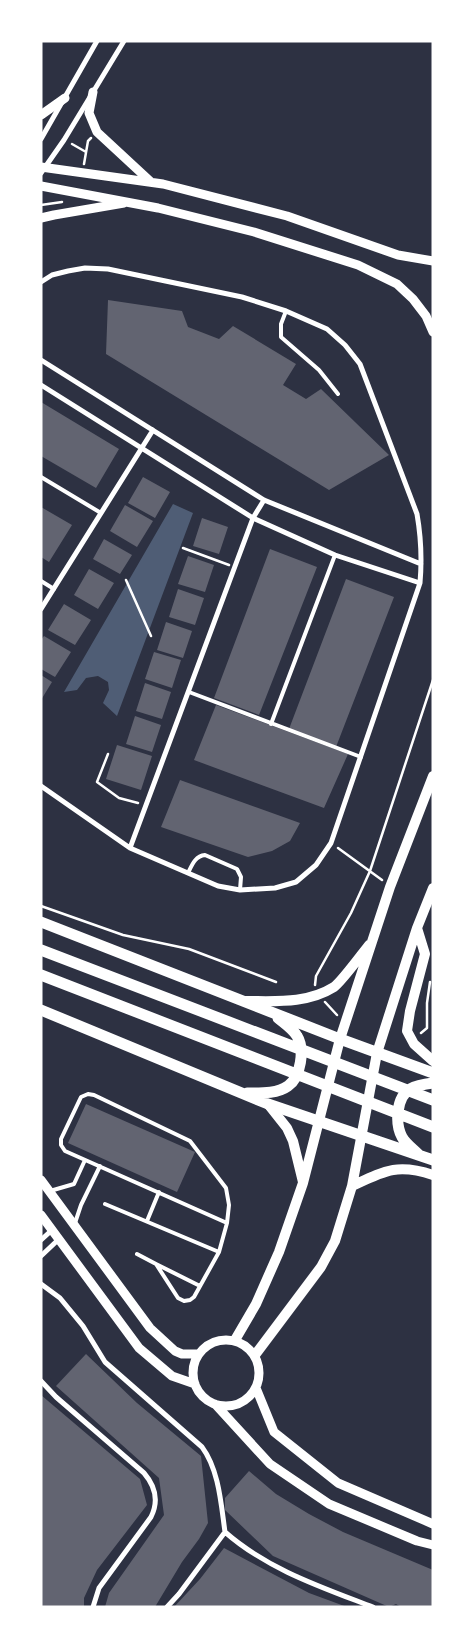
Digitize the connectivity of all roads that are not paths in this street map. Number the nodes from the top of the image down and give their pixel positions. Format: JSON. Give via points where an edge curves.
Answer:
{"nodes":[{"id":1,"x":97,"y":41,"type":"edge"},
{"id":2,"x":124,"y":41,"type":"edge"},
{"id":3,"x":93,"y":92,"type":"junction"},
{"id":4,"x":65,"y":98,"type":"junction"},
{"id":5,"x":41,"y":115,"type":"edge"},
{"id":6,"x":41,"y":139,"type":"edge"},
{"id":7,"x":43,"y":169,"type":"edge"},
{"id":8,"x":151,"y":183,"type":"junction"},
{"id":9,"x":41,"y":186,"type":"edge"},
{"id":10,"x":129,"y":202,"type":"junction"},
{"id":11,"x":41,"y":218,"type":"edge"},
{"id":12,"x":433,"y":261,"type":"edge"},
{"id":13,"x":41,"y":282,"type":"edge"},
{"id":14,"x":286,"y":311,"type":"junction"},
{"id":15,"x":433,"y":332,"type":"edge"},
{"id":16,"x":41,"y":360,"type":"edge"},
{"id":17,"x":41,"y":385,"type":"edge"},
{"id":18,"x":338,"y":394,"type":"dead end"},
{"id":19,"x":153,"y":430,"type":"junction"},
{"id":20,"x":142,"y":448,"type":"junction"},
{"id":21,"x":41,"y":477,"type":"edge"},
{"id":22,"x":264,"y":500,"type":"junction"},
{"id":23,"x":101,"y":513,"type":"junction"},
{"id":24,"x":253,"y":518,"type":"junction"},
{"id":25,"x":335,"y":555,"type":"junction"},
{"id":26,"x":422,"y":564,"type":"junction"},
{"id":27,"x":41,"y":581,"type":"edge"},
{"id":28,"x":420,"y":583,"type":"junction"},
{"id":29,"x":54,"y":589,"type":"junction"},
{"id":30,"x":41,"y":610,"type":"edge"},
{"id":31,"x":189,"y":692,"type":"junction"},
{"id":32,"x":271,"y":724,"type":"junction"},
{"id":33,"x":361,"y":757,"type":"junction"},
{"id":34,"x":433,"y":776,"type":"edge"},
{"id":35,"x":41,"y":786,"type":"edge"},
{"id":36,"x":130,"y":848,"type":"junction"},
{"id":37,"x":188,"y":873,"type":"junction"},
{"id":38,"x":433,"y":888,"type":"edge"},
{"id":39,"x":240,"y":890,"type":"junction"},
{"id":40,"x":41,"y":922,"type":"edge"},
{"id":41,"x":417,"y":928,"type":"junction"},
{"id":42,"x":372,"y":941,"type":"junction"},
{"id":43,"x":41,"y":950,"type":"edge"},
{"id":44,"x":41,"y":975,"type":"edge"},
{"id":45,"x":242,"y":1001,"type":"junction"},
{"id":46,"x":41,"y":1010,"type":"edge"},
{"id":47,"x":270,"y":1012,"type":"junction"},
{"id":48,"x":340,"y":1039,"type":"junction"},
{"id":49,"x":378,"y":1053,"type":"junction"},
{"id":50,"x":433,"y":1060,"type":"edge"},
{"id":51,"x":433,"y":1073,"type":"edge"},
{"id":52,"x":433,"y":1083,"type":"edge"},
{"id":53,"x":243,"y":1093,"type":"junction"},
{"id":54,"x":433,"y":1100,"type":"edge"},
{"id":55,"x":268,"y":1104,"type":"junction"},
{"id":56,"x":320,"y":1122,"type":"junction"},
{"id":57,"x":433,"y":1128,"type":"edge"},
{"id":58,"x":362,"y":1136,"type":"junction"},
{"id":59,"x":419,"y":1156,"type":"junction"},
{"id":60,"x":84,"y":1160,"type":"junction"},
{"id":61,"x":433,"y":1160,"type":"edge"},
{"id":62,"x":100,"y":1166,"type":"junction"},
{"id":63,"x":433,"y":1175,"type":"edge"},
{"id":64,"x":41,"y":1180,"type":"edge"},
{"id":65,"x":303,"y":1183,"type":"junction"},
{"id":66,"x":352,"y":1186,"type":"junction"},
{"id":67,"x":50,"y":1192,"type":"junction"},
{"id":68,"x":159,"y":1192,"type":"junction"},
{"id":69,"x":105,"y":1204,"type":"dead end"},
{"id":70,"x":41,"y":1215,"type":"edge"},
{"id":71,"x":147,"y":1221,"type":"junction"},
{"id":72,"x":227,"y":1223,"type":"junction"},
{"id":73,"x":74,"y":1225,"type":"junction"},
{"id":74,"x":52,"y":1230,"type":"junction"},
{"id":75,"x":59,"y":1239,"type":"junction"},
{"id":76,"x":41,"y":1240,"type":"edge"},
{"id":77,"x":219,"y":1252,"type":"junction"},
{"id":78,"x":137,"y":1254,"type":"dead end"},
{"id":79,"x":41,"y":1256,"type":"edge"},
{"id":80,"x":156,"y":1264,"type":"junction"},
{"id":81,"x":41,"y":1284,"type":"edge"},
{"id":82,"x":200,"y":1286,"type":"junction"},
{"id":83,"x":235,"y":1340,"type":"junction"},
{"id":84,"x":198,"y":1354,"type":"junction"},
{"id":85,"x":255,"y":1355,"type":"junction"},
{"id":86,"x":41,"y":1380,"type":"edge"},
{"id":87,"x":194,"y":1384,"type":"junction"},
{"id":88,"x":256,"y":1388,"type":"junction"},
{"id":89,"x":215,"y":1404,"type":"junction"},
{"id":90,"x":433,"y":1524,"type":"edge"},
{"id":91,"x":224,"y":1532,"type":"junction"},
{"id":92,"x":433,"y":1545,"type":"edge"},
{"id":93,"x":93,"y":1607,"type":"edge"},
{"id":94,"x":167,"y":1607,"type":"edge"},
{"id":95,"x":373,"y":1607,"type":"edge"}],
"edges":[{"from":1,"to":4,"type":"street"},
{"from":2,"to":3,"type":"street"},
{"from":3,"to":7,"type":"street"},
{"from":3,"to":8,"type":"street","via":[[89,113],[97,132]]},
{"from":4,"to":5,"type":"street"},
{"from":4,"to":6,"type":"street"},
{"from":7,"to":8,"type":"street"},
{"from":8,"to":12,"type":"street","via":[[287,216],[398,255]]},
{"from":9,"to":10,"type":"street"},
{"from":10,"to":11,"type":"street"},
{"from":10,"to":15,"type":"street","via":[[254,232],[358,265],[397,284],[426,316]]},
{"from":13,"to":14,"type":"street","via":[[68,271],[108,269],[242,297]]},
{"from":14,"to":18,"type":"lane","via":[[281,324],[281,338],[319,370]]},
{"from":14,"to":26,"type":"street","via":[[327,329],[360,364],[417,514]]},
{"from":16,"to":19,"type":"street"},
{"from":17,"to":20,"type":"street"},
{"from":19,"to":20,"type":"street"},
{"from":19,"to":22,"type":"street"},
{"from":20,"to":23,"type":"street"},
{"from":20,"to":24,"type":"street"},
{"from":21,"to":23,"type":"lane"},
{"from":22,"to":24,"type":"street"},
{"from":22,"to":26,"type":"street"},
{"from":23,"to":29,"type":"street"},
{"from":24,"to":25,"type":"street"},
{"from":24,"to":31,"type":"street"},
{"from":25,"to":28,"type":"street"},
{"from":25,"to":32,"type":"lane"},
{"from":26,"to":28,"type":"street"},
{"from":27,"to":29,"type":"lane"},
{"from":28,"to":33,"type":"street"},
{"from":29,"to":30,"type":"street"},
{"from":31,"to":32,"type":"lane"},
{"from":31,"to":36,"type":"street"},
{"from":32,"to":33,"type":"lane"},
{"from":33,"to":39,"type":"street","via":[[331,843],[316,865],[296,882],[275,888]]},
{"from":34,"to":42,"type":"main road"},
{"from":35,"to":36,"type":"street"},
{"from":36,"to":37,"type":"street"},
{"from":37,"to":39,"type":"street","via":[[218,886]]},
{"from":37,"to":39,"type":"lane","via":[[194,861],[205,855],[237,869],[241,876]]},
{"from":38,"to":41,"type":"main road"},
{"from":40,"to":45,"type":"main road"},
{"from":41,"to":49,"type":"main road"},
{"from":41,"to":50,"type":"main road","via":[[425,954],[407,1031],[414,1044]]},
{"from":42,"to":45,"type":"main road","via":[[335,986],[318,994],[302,999]]},
{"from":42,"to":48,"type":"main road"},
{"from":43,"to":54,"type":"main road"},
{"from":44,"to":57,"type":"main road"},
{"from":45,"to":47,"type":"main road"},
{"from":46,"to":53,"type":"main road"},
{"from":47,"to":48,"type":"main road"},
{"from":47,"to":53,"type":"main road","via":[[298,1037],[302,1052],[299,1066],[288,1086],[271,1092]]},
{"from":48,"to":49,"type":"main road"},
{"from":48,"to":56,"type":"main road"},
{"from":49,"to":51,"type":"main road"},
{"from":49,"to":58,"type":"main road"},
{"from":52,"to":59,"type":"main road","via":[[408,1090],[401,1099],[398,1112],[402,1136]]},
{"from":53,"to":55,"type":"main road"},
{"from":55,"to":56,"type":"main road"},
{"from":55,"to":65,"type":"main road","via":[[293,1141]]},
{"from":56,"to":58,"type":"main road"},
{"from":56,"to":65,"type":"main road"},
{"from":58,"to":59,"type":"main road"},
{"from":58,"to":66,"type":"main road"},
{"from":59,"to":61,"type":"main road"},
{"from":60,"to":62,"type":"lane"},
{"from":60,"to":67,"type":"lane","via":[[74,1184]]},
{"from":60,"to":72,"type":"lane","via":[[65,1151],[60,1142],[78,1101],[88,1094],[190,1140],[226,1188],[230,1205]]},
{"from":62,"to":68,"type":"lane"},
{"from":62,"to":73,"type":"lane"},
{"from":63,"to":66,"type":"main road","via":[[415,1169],[396,1169]]},
{"from":64,"to":67,"type":"street"},
{"from":65,"to":83,"type":"main road","via":[[279,1252],[256,1304]]},
{"from":66,"to":85,"type":"main road","via":[[335,1241],[321,1266]]},
{"from":67,"to":73,"type":"street"},
{"from":68,"to":71,"type":"lane"},
{"from":68,"to":72,"type":"lane"},
{"from":69,"to":71,"type":"lane"},
{"from":70,"to":74,"type":"street"},
{"from":71,"to":77,"type":"lane"},
{"from":72,"to":77,"type":"lane"},
{"from":73,"to":84,"type":"street","via":[[150,1328],[175,1351]]},
{"from":74,"to":75,"type":"street"},
{"from":74,"to":76,"type":"street"},
{"from":75,"to":79,"type":"street"},
{"from":75,"to":87,"type":"street","via":[[140,1348],[172,1376]]},
{"from":77,"to":82,"type":"lane"},
{"from":78,"to":80,"type":"lane"},
{"from":80,"to":82,"type":"lane"},
{"from":80,"to":82,"type":"lane","via":[[178,1298],[190,1300]]},
{"from":81,"to":91,"type":"street","via":[[60,1298],[83,1326],[105,1362],[202,1447],[210,1459]]},
{"from":83,"to":84,"type":"street","via":[[214,1341]]},
{"from":83,"to":85,"type":"street","via":[[250,1348]]},
{"from":84,"to":87,"type":"street","via":[[192,1374]]},
{"from":85,"to":88,"type":"street","via":[[260,1377]]},
{"from":86,"to":93,"type":"street","via":[[56,1397],[144,1473],[155,1489],[155,1508],[150,1518],[103,1581]]},
{"from":87,"to":89,"type":"street","via":[[206,1400]]},
{"from":88,"to":89,"type":"street","via":[[243,1402],[224,1406]]},
{"from":88,"to":90,"type":"street","via":[[274,1432],[338,1483]]},
{"from":89,"to":92,"type":"street","via":[[270,1464],[329,1504],[416,1541]]},
{"from":91,"to":94,"type":"street"},
{"from":91,"to":95,"type":"street","via":[[273,1566]]}]}
